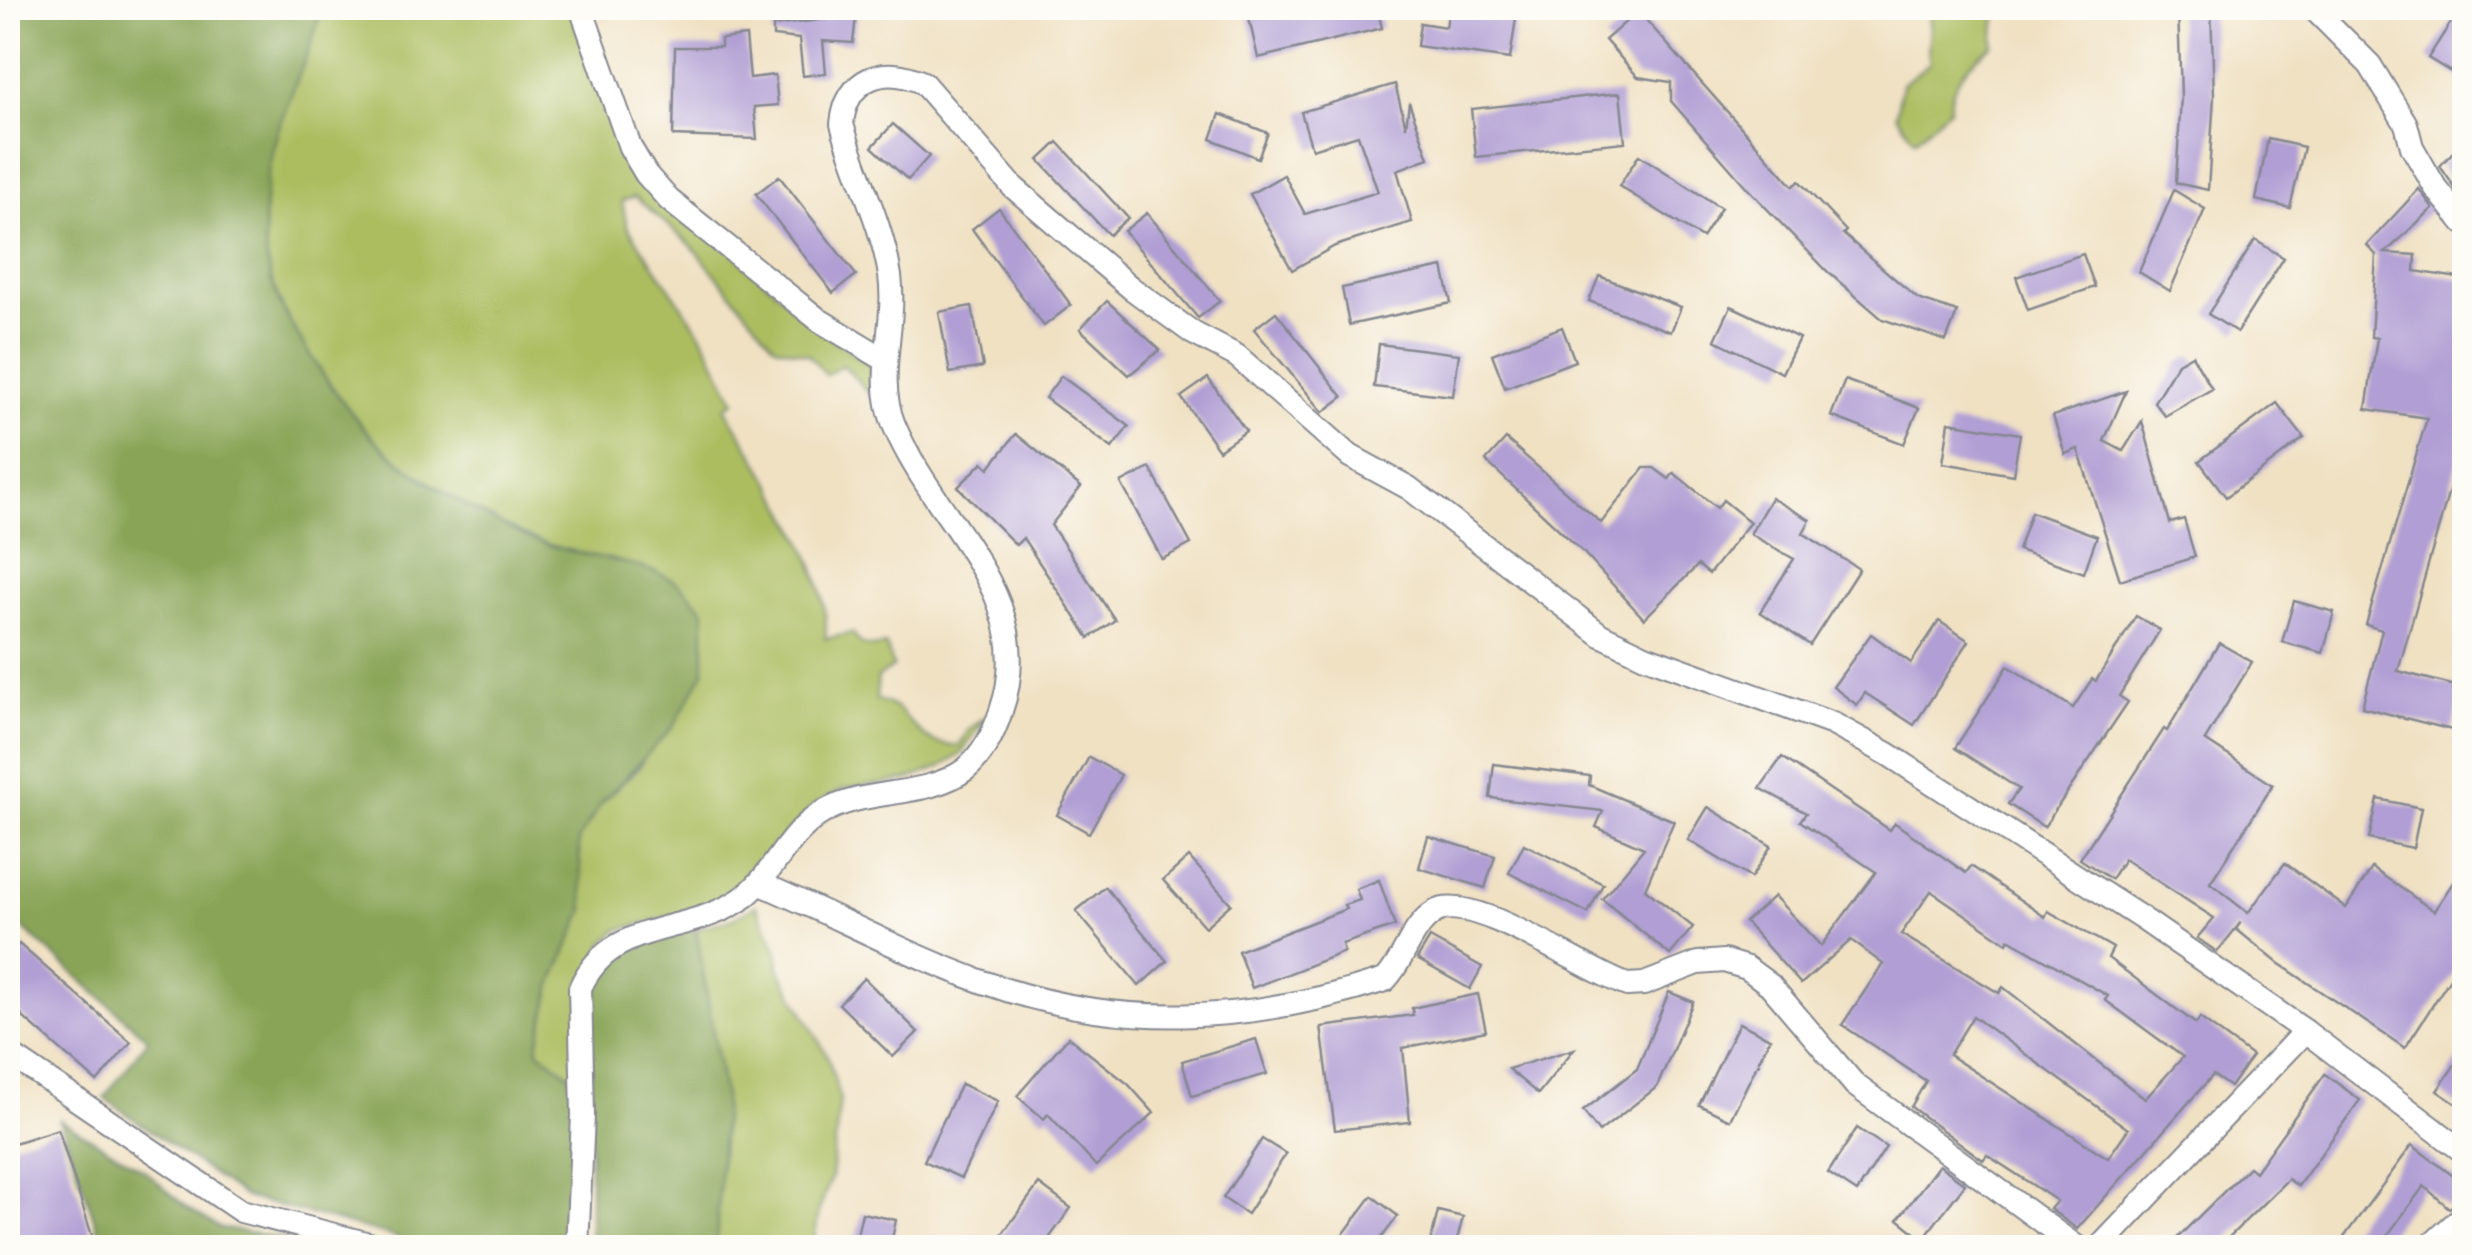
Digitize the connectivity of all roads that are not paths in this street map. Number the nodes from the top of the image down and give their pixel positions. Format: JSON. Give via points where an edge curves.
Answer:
{"nodes":[{"id":1,"x":581,"y":8,"type":"edge"},
{"id":2,"x":2313,"y":8,"type":"edge"},
{"id":3,"x":2464,"y":223,"type":"edge"},
{"id":4,"x":884,"y":358,"type":"junction"},
{"id":5,"x":760,"y":884,"type":"junction"},
{"id":6,"x":2306,"y":1031,"type":"junction"},
{"id":7,"x":8,"y":1053,"type":"edge"},
{"id":8,"x":2464,"y":1152,"type":"edge"},
{"id":9,"x":2464,"y":1215,"type":"edge"},
{"id":10,"x":385,"y":1248,"type":"edge"},
{"id":11,"x":578,"y":1248,"type":"edge"},
{"id":12,"x":2078,"y":1248,"type":"edge"},
{"id":13,"x":2099,"y":1248,"type":"edge"},
{"id":14,"x":2428,"y":1248,"type":"edge"}],
"edges":[{"from":1,"to":4,"type":"street","via":[[630,147],[646,174],[669,200],[819,320]]},
{"from":2,"to":3,"type":"street","via":[[2370,65],[2435,187]]},
{"from":4,"to":5,"type":"street","via":[[893,424],[1008,616],[1005,700],[982,752],[964,770],[821,814],[784,846]]},
{"from":4,"to":6,"type":"street","via":[[892,328],[890,273],[842,124],[843,108],[855,87],[878,73],[902,73],[923,83],[1013,187],[1132,288],[1192,333],[1237,356],[1350,456],[1409,488],[1602,635],[1832,724],[1888,754]]},
{"from":5,"to":11,"type":"street","via":[[711,915],[622,940],[588,970],[580,988]]},
{"from":5,"to":12,"type":"street","via":[[980,981],[1077,1010],[1137,1017],[1253,1012],[1385,980],[1431,913],[1444,908],[1492,920],[1626,985],[1724,961],[1770,985],[1855,1084]]},
{"from":6,"to":8,"type":"street"},
{"from":6,"to":13,"type":"street"},
{"from":7,"to":10,"type":"street","via":[[241,1210]]},
{"from":9,"to":14,"type":"street"}]}
